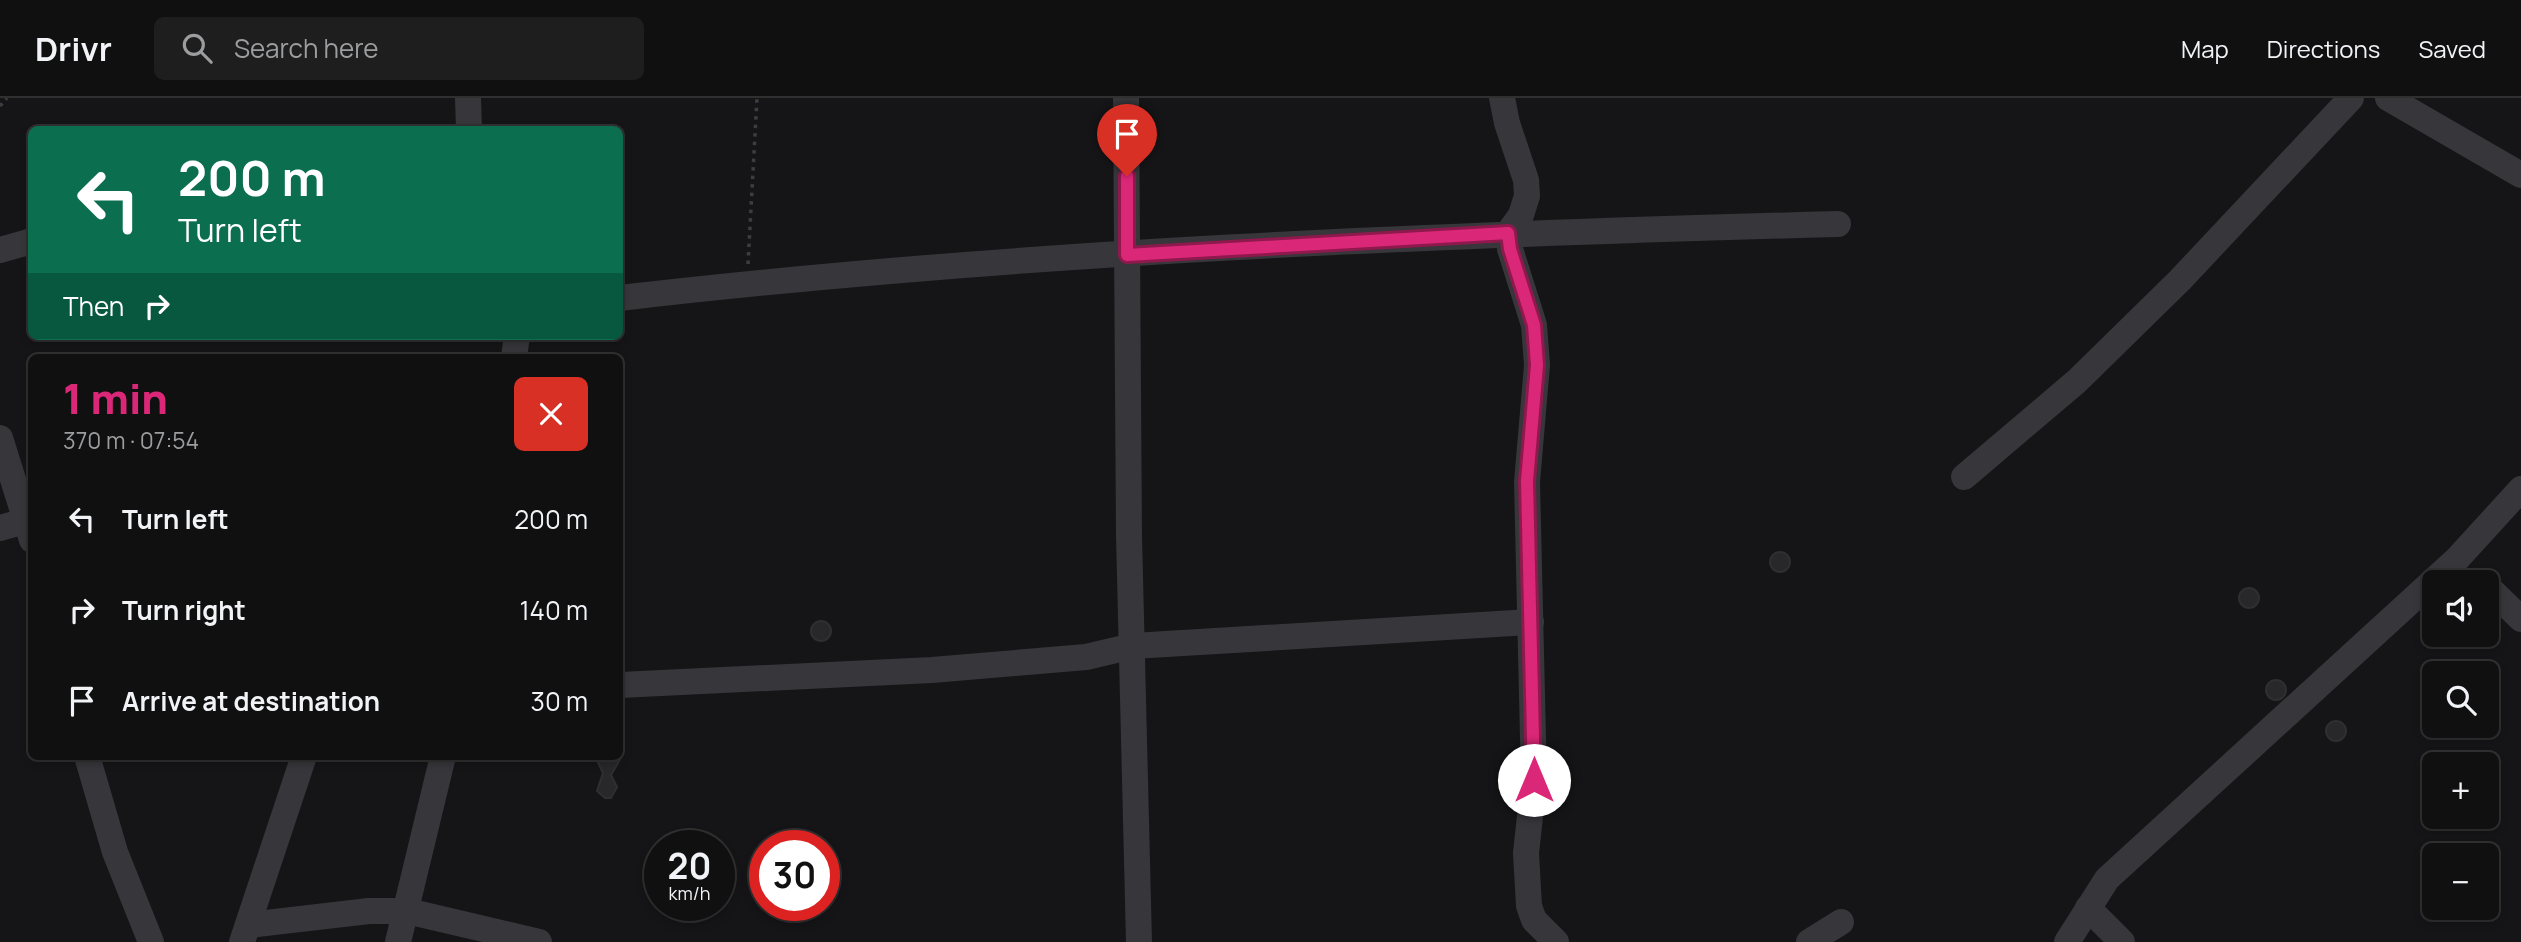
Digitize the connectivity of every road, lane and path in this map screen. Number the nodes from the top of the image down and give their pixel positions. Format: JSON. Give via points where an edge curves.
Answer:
{"nodes":[{"id":1,"x":7,"y":98,"type":"edge"},
{"id":2,"x":468,"y":98,"type":"edge"},
{"id":3,"x":757,"y":98,"type":"edge"},
{"id":4,"x":1126,"y":98,"type":"edge"},
{"id":5,"x":1502,"y":98,"type":"edge"},
{"id":6,"x":2351,"y":98,"type":"edge"},
{"id":7,"x":2388,"y":98,"type":"edge"},
{"id":8,"x":0,"y":106,"type":"edge"},
{"id":9,"x":469,"y":126,"type":"edge"},
{"id":10,"x":2521,"y":175,"type":"edge"},
{"id":11,"x":1838,"y":224,"type":"dead end"},
{"id":12,"x":1508,"y":233,"type":"junction"},
{"id":13,"x":28,"y":242,"type":"edge"},
{"id":14,"x":0,"y":250,"type":"edge"},
{"id":15,"x":1127,"y":255,"type":"junction"},
{"id":16,"x":747,"y":283,"type":"junction"},
{"id":17,"x":623,"y":298,"type":"edge"},
{"id":18,"x":0,"y":438,"type":"edge"},
{"id":19,"x":1964,"y":477,"type":"dead end"},
{"id":20,"x":2521,"y":489,"type":"edge"},
{"id":21,"x":28,"y":520,"type":"edge"},
{"id":22,"x":28,"y":526,"type":"edge"},
{"id":23,"x":0,"y":528,"type":"edge"},
{"id":24,"x":2458,"y":558,"type":"junction"},
{"id":25,"x":2470,"y":570,"type":"edge"},
{"id":26,"x":2499,"y":598,"type":"edge"},
{"id":27,"x":2521,"y":619,"type":"edge"},
{"id":28,"x":1531,"y":622,"type":"junction"},
{"id":29,"x":1133,"y":646,"type":"junction"},
{"id":30,"x":623,"y":685,"type":"edge"},
{"id":31,"x":88,"y":760,"type":"edge"},
{"id":32,"x":303,"y":760,"type":"edge"},
{"id":33,"x":442,"y":760,"type":"edge"},
{"id":34,"x":2088,"y":908,"type":"junction"},
{"id":35,"x":407,"y":911,"type":"junction"},
{"id":36,"x":1841,"y":922,"type":"dead end"},
{"id":37,"x":245,"y":933,"type":"edge"},
{"id":38,"x":151,"y":942,"type":"edge"},
{"id":39,"x":398,"y":942,"type":"edge"},
{"id":40,"x":539,"y":942,"type":"edge"},
{"id":41,"x":1139,"y":942,"type":"edge"},
{"id":42,"x":1556,"y":942,"type":"edge"},
{"id":43,"x":1809,"y":942,"type":"edge"},
{"id":44,"x":2067,"y":942,"type":"edge"},
{"id":45,"x":2122,"y":942,"type":"edge"}],
"edges":[{"from":1,"to":8,"type":"path"},
{"from":2,"to":9,"type":"street"},
{"from":3,"to":16,"type":"path"},
{"from":4,"to":15,"type":"street"},
{"from":5,"to":12,"type":"street","via":[[1527,195],[1521,215]]},
{"from":6,"to":19,"type":"street","via":[[2180,280],[2077,381]]},
{"from":7,"to":10,"type":"street"},
{"from":11,"to":12,"type":"street"},
{"from":12,"to":15,"type":"street"},
{"from":12,"to":28,"type":"street","via":[[1534,325],[1537,365],[1527,481]]},
{"from":13,"to":14,"type":"street"},
{"from":15,"to":16,"type":"street","via":[[943,265]]},
{"from":15,"to":29,"type":"street"},
{"from":16,"to":17,"type":"street"},
{"from":18,"to":21,"type":"street"},
{"from":20,"to":24,"type":"street"},
{"from":22,"to":23,"type":"street"},
{"from":24,"to":25,"type":"street"},
{"from":24,"to":34,"type":"street","via":[[2107,879]]},
{"from":26,"to":27,"type":"street"},
{"from":28,"to":29,"type":"street"},
{"from":28,"to":42,"type":"street","via":[[1534,780],[1526,853],[1529,906],[1535,920]]},
{"from":29,"to":30,"type":"street","via":[[1086,657],[932,670]]},
{"from":29,"to":41,"type":"street"},
{"from":31,"to":38,"type":"street","via":[[115,852]]},
{"from":32,"to":37,"type":"street"},
{"from":33,"to":35,"type":"street"},
{"from":34,"to":44,"type":"street"},
{"from":34,"to":45,"type":"street"},
{"from":35,"to":37,"type":"street","via":[[369,911]]},
{"from":35,"to":39,"type":"street"},
{"from":35,"to":40,"type":"street"},
{"from":36,"to":43,"type":"street"}]}
